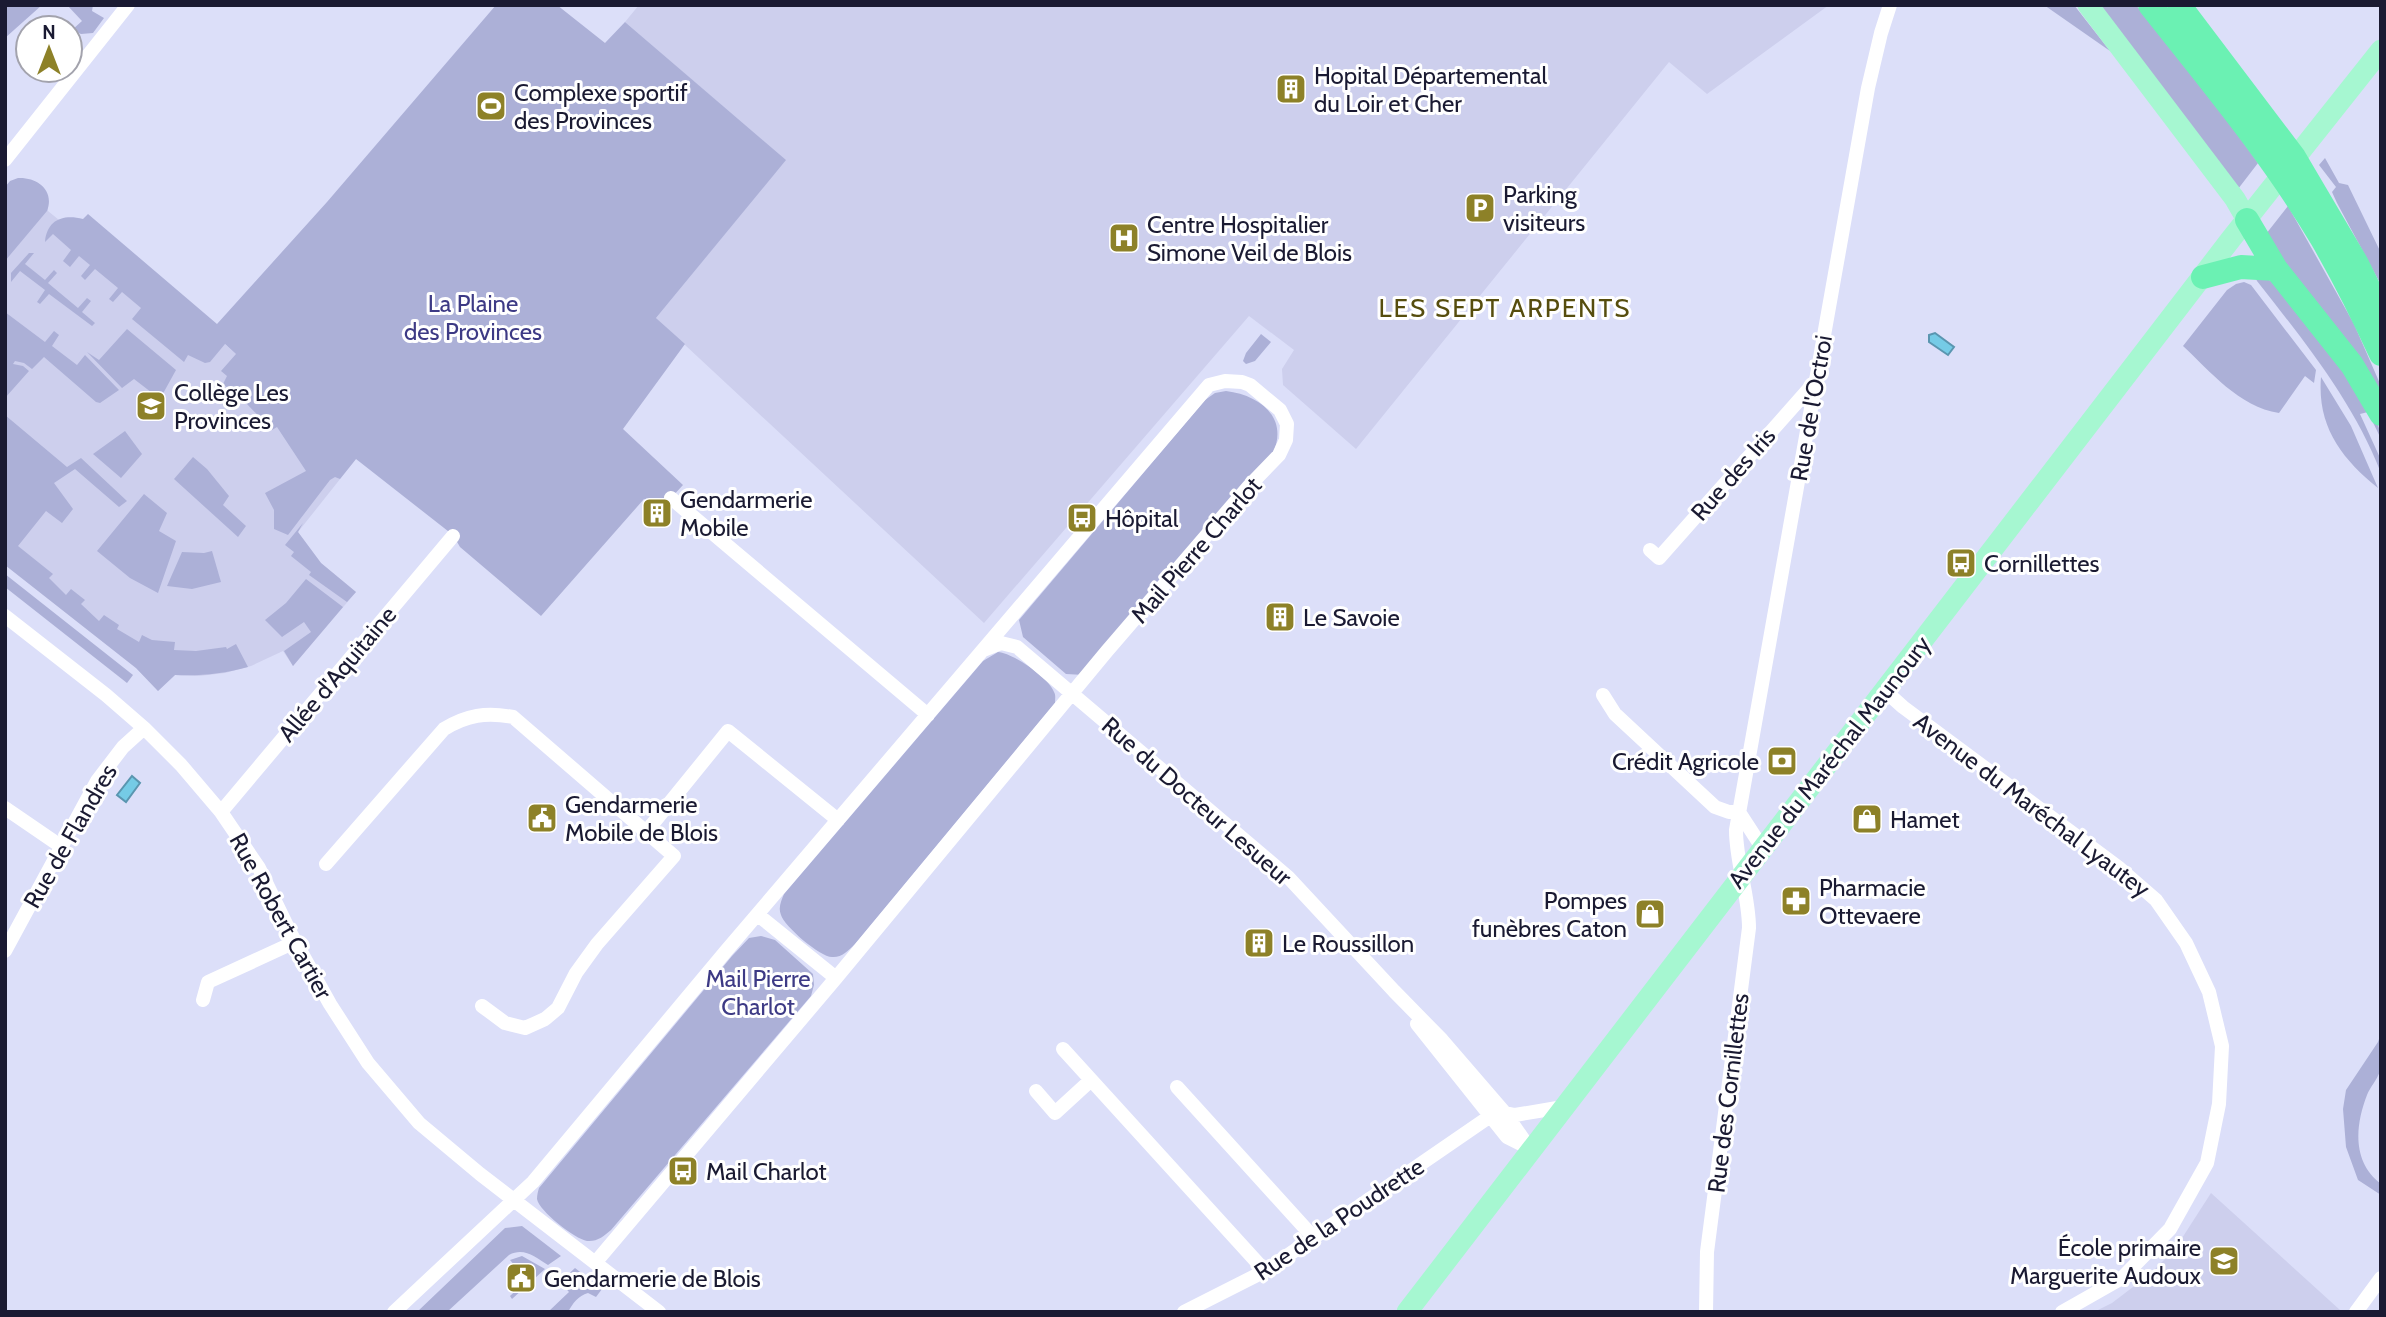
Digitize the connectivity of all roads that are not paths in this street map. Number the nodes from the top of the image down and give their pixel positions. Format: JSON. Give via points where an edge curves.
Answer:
{"nodes":[{"id":1,"x":128,"y":5,"type":"edge"},
{"id":2,"x":1890,"y":5,"type":"edge"},
{"id":3,"x":2088,"y":5,"type":"edge"},
{"id":4,"x":2151,"y":6,"type":"edge"},
{"id":5,"x":2180,"y":7,"type":"edge"},
{"id":6,"x":2381,"y":50,"type":"edge"},
{"id":7,"x":5,"y":160,"type":"edge"},
{"id":8,"x":2250,"y":216,"type":"junction"},
{"id":9,"x":2276,"y":269,"type":"junction"},
{"id":10,"x":2203,"y":277,"type":"junction"},
{"id":11,"x":2381,"y":313,"type":"edge"},
{"id":12,"x":2381,"y":354,"type":"edge"},
{"id":13,"x":1816,"y":381,"type":"junction"},
{"id":14,"x":2381,"y":414,"type":"edge"},
{"id":15,"x":671,"y":498,"type":"dead end"},
{"id":16,"x":453,"y":536,"type":"dead end"},
{"id":17,"x":1650,"y":550,"type":"dead end"},
{"id":18,"x":1012,"y":616,"type":"junction"},
{"id":19,"x":5,"y":617,"type":"edge"},
{"id":20,"x":1017,"y":647,"type":"junction"},
{"id":21,"x":983,"y":652,"type":"junction"},
{"id":22,"x":1884,"y":690,"type":"junction"},
{"id":23,"x":1073,"y":694,"type":"junction"},
{"id":24,"x":1603,"y":695,"type":"dead end"},
{"id":25,"x":928,"y":715,"type":"junction"},
{"id":26,"x":144,"y":729,"type":"junction"},
{"id":27,"x":5,"y":808,"type":"edge"},
{"id":28,"x":1740,"y":811,"type":"junction"},
{"id":29,"x":221,"y":812,"type":"junction"},
{"id":30,"x":838,"y":820,"type":"junction"},
{"id":31,"x":646,"y":832,"type":"junction"},
{"id":32,"x":62,"y":847,"type":"junction"},
{"id":33,"x":1763,"y":849,"type":"junction"},
{"id":34,"x":326,"y":864,"type":"dead end"},
{"id":35,"x":1741,"y":876,"type":"junction"},
{"id":36,"x":758,"y":915,"type":"junction"},
{"id":37,"x":295,"y":942,"type":"junction"},
{"id":38,"x":5,"y":951,"type":"edge"},
{"id":39,"x":835,"y":978,"type":"junction"},
{"id":40,"x":1394,"y":992,"type":"junction"},
{"id":41,"x":203,"y":1000,"type":"dead end"},
{"id":42,"x":482,"y":1006,"type":"dead end"},
{"id":43,"x":1063,"y":1049,"type":"dead end"},
{"id":44,"x":1091,"y":1080,"type":"junction"},
{"id":45,"x":1177,"y":1087,"type":"dead end"},
{"id":46,"x":1037,"y":1091,"type":"dead end"},
{"id":47,"x":1563,"y":1107,"type":"junction"},
{"id":48,"x":1505,"y":1113,"type":"junction"},
{"id":49,"x":1489,"y":1117,"type":"junction"},
{"id":50,"x":1530,"y":1149,"type":"junction"},
{"id":51,"x":513,"y":1199,"type":"junction"},
{"id":52,"x":1314,"y":1238,"type":"junction"},
{"id":53,"x":595,"y":1263,"type":"junction"},
{"id":54,"x":1265,"y":1271,"type":"junction"},
{"id":55,"x":2381,"y":1278,"type":"edge"},
{"id":56,"x":394,"y":1312,"type":"edge"},
{"id":57,"x":659,"y":1312,"type":"edge"},
{"id":58,"x":1184,"y":1312,"type":"edge"},
{"id":59,"x":1407,"y":1312,"type":"edge"},
{"id":60,"x":1706,"y":1312,"type":"edge"},
{"id":61,"x":2062,"y":1312,"type":"edge"},
{"id":62,"x":2356,"y":1312,"type":"edge"}],
"edges":[{"from":1,"to":7,"type":"street"},
{"from":2,"to":13,"type":"street","name":"Rue de l'Octroi","via":[[1868,89]]},
{"from":3,"to":8,"type":"main road"},
{"from":4,"to":12,"type":"highway","via":[[2260,145],[2321,238]]},
{"from":5,"to":11,"type":"highway","via":[[2294,157]]},
{"from":6,"to":8,"type":"main road","name":"Avenue du Maréchal Maunoury"},
{"from":8,"to":9,"type":"highway"},
{"from":8,"to":10,"type":"main road","name":"Avenue du Maréchal Maunoury"},
{"from":9,"to":10,"type":"highway","via":[[2241,267]]},
{"from":9,"to":14,"type":"highway","via":[[2352,365]]},
{"from":10,"to":22,"type":"main road","name":"Avenue du Maréchal Maunoury"},
{"from":13,"to":17,"type":"street","name":"Rue des Iris","via":[[1660,558]]},
{"from":13,"to":28,"type":"street","name":"Rue de l'Octroi"},
{"from":15,"to":25,"type":"street"},
{"from":16,"to":29,"type":"street","name":"Allée d'Aquitaine"},
{"from":18,"to":20,"type":"street","via":[[1009,633]]},
{"from":18,"to":21,"type":"street","name":"Mail Pierre Charlot"},
{"from":18,"to":23,"type":"street","name":"Mail Pierre Charlot","via":[[1209,385],[1242,382],[1280,410],[1287,425],[1279,455]]},
{"from":19,"to":26,"type":"street","name":"Rue Robert Cartier"},
{"from":20,"to":21,"type":"street","via":[[1001,643]]},
{"from":20,"to":23,"type":"street","name":"Rue du Docteur Lesueur"},
{"from":21,"to":25,"type":"street","name":"Mail Pierre Charlot"},
{"from":22,"to":33,"type":"main road","name":"Avenue du Maréchal Maunoury"},
{"from":22,"to":61,"type":"street","name":"Avenue du Maréchal Lyautey","via":[[2119,867],[2156,900],[2186,943],[2209,992],[2222,1046],[2219,1104],[2207,1163],[2170,1229],[2122,1278]]},
{"from":23,"to":39,"type":"street","name":"Mail Pierre Charlot"},
{"from":23,"to":40,"type":"street","name":"Rue du Docteur Lesueur","via":[[1288,877]]},
{"from":24,"to":28,"type":"street","via":[[1615,714],[1715,807]]},
{"from":25,"to":30,"type":"street","name":"Mail Pierre Charlot"},
{"from":26,"to":29,"type":"street","name":"Rue Robert Cartier"},
{"from":26,"to":32,"type":"street","name":"Rue de Flandres","via":[[109,763]]},
{"from":27,"to":32,"type":"street"},
{"from":28,"to":33,"type":"street"},
{"from":28,"to":35,"type":"street","name":"Rue de l'Octroi","via":[[1736,835]]},
{"from":29,"to":37,"type":"street","name":"Rue Robert Cartier","via":[[259,868]]},
{"from":30,"to":31,"type":"street","via":[[728,731]]},
{"from":30,"to":36,"type":"street","name":"Mail Pierre Charlot"},
{"from":31,"to":34,"type":"street","via":[[513,717],[477,715],[444,729]]},
{"from":31,"to":42,"type":"street","via":[[674,856],[597,944],[558,1008],[525,1028],[505,1023]]},
{"from":32,"to":38,"type":"street","name":"Rue de Flandres"},
{"from":33,"to":35,"type":"main road","name":"Avenue du Maréchal Maunoury"},
{"from":35,"to":47,"type":"main road","name":"Avenue du Maréchal Maunoury"},
{"from":35,"to":60,"type":"street","name":"Rue des Cornillettes","via":[[1749,928],[1707,1252]]},
{"from":36,"to":39,"type":"street"},
{"from":36,"to":51,"type":"street","name":"Mail Pierre Charlot"},
{"from":37,"to":41,"type":"street","via":[[208,982]]},
{"from":37,"to":51,"type":"street","name":"Rue Robert Cartier","via":[[368,1063],[419,1123]]},
{"from":39,"to":53,"type":"street","name":"Mail Pierre Charlot"},
{"from":40,"to":48,"type":"street","name":"Rue du Docteur Lesueur"},
{"from":40,"to":49,"type":"street","name":"Rue du Docteur Lesueur"},
{"from":43,"to":44,"type":"street"},
{"from":44,"to":46,"type":"street","via":[[1055,1113]]},
{"from":44,"to":54,"type":"street"},
{"from":45,"to":52,"type":"street"},
{"from":47,"to":48,"type":"street"},
{"from":47,"to":50,"type":"main road","name":"Avenue du Maréchal Maunoury"},
{"from":48,"to":50,"type":"street","name":"Rue du Docteur Lesueur"},
{"from":49,"to":50,"type":"street","name":"Rue du Docteur Lesueur","via":[[1507,1137]]},
{"from":49,"to":52,"type":"street","name":"Rue de la Poudrette"},
{"from":50,"to":59,"type":"main road","name":"Avenue du Maréchal Maunoury"},
{"from":51,"to":53,"type":"street","name":"Rue Robert Cartier"},
{"from":51,"to":56,"type":"street","name":"Mail Pierre Charlot"},
{"from":52,"to":54,"type":"street","name":"Rue de la Poudrette"},
{"from":53,"to":57,"type":"street","name":"Rue Robert Cartier"},
{"from":54,"to":58,"type":"street","name":"Rue de la Poudrette"},
{"from":55,"to":62,"type":"street"}]}
